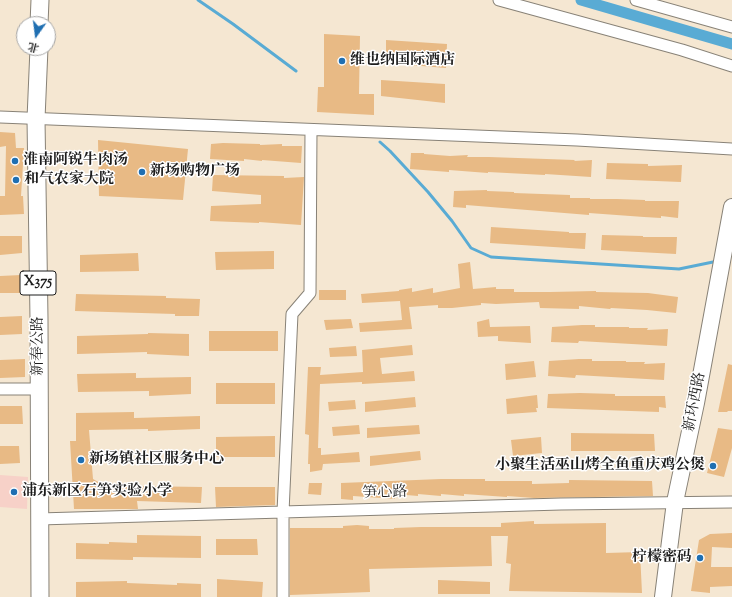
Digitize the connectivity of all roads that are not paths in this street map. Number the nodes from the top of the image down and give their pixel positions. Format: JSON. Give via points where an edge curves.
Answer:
{"nodes":[{"id":1,"x":40,"y":0,"type":"edge"},
{"id":2,"x":499,"y":0,"type":"edge"},
{"id":3,"x":636,"y":0,"type":"edge"},
{"id":4,"x":39,"y":16,"type":"edge"},
{"id":5,"x":732,"y":27,"type":"edge"},
{"id":6,"x":38,"y":56,"type":"edge"},
{"id":7,"x":732,"y":66,"type":"edge"},
{"id":8,"x":0,"y":117,"type":"edge"},
{"id":9,"x":36,"y":120,"type":"junction"},
{"id":10,"x":311,"y":130,"type":"junction"},
{"id":11,"x":732,"y":149,"type":"edge"},
{"id":12,"x":732,"y":207,"type":"edge"},
{"id":13,"x":0,"y":389,"type":"edge"},
{"id":14,"x":39,"y":389,"type":"junction"},
{"id":15,"x":675,"y":502,"type":"junction"},
{"id":16,"x":732,"y":502,"type":"edge"},
{"id":17,"x":283,"y":512,"type":"junction"},
{"id":18,"x":39,"y":519,"type":"junction"},
{"id":19,"x":40,"y":597,"type":"edge"},
{"id":20,"x":283,"y":597,"type":"edge"},
{"id":21,"x":663,"y":597,"type":"edge"}],
"edges":[{"from":1,"to":4,"type":"main road"},
{"from":2,"to":7,"type":"street"},
{"from":3,"to":5,"type":"street"},
{"from":6,"to":9,"type":"main road","name":"新奉公路","number":"X375"},
{"from":8,"to":9,"type":"street"},
{"from":9,"to":10,"type":"street"},
{"from":9,"to":14,"type":"main road","name":"新奉公路","number":"X375"},
{"from":10,"to":11,"type":"street","via":[[577,140]]},
{"from":10,"to":17,"type":"street","via":[[310,293],[292,314]]},
{"from":12,"to":15,"type":"street","name":"新环西路"},
{"from":13,"to":14,"type":"street"},
{"from":14,"to":18,"type":"main road","name":"新奉公路","number":"X375"},
{"from":15,"to":16,"type":"street","name":"笋心路"},
{"from":15,"to":17,"type":"street","name":"笋心路"},
{"from":15,"to":21,"type":"street","name":"新环西路"},
{"from":17,"to":18,"type":"street","name":"笋心路"},
{"from":17,"to":20,"type":"street"},
{"from":18,"to":19,"type":"main road","name":"新奉公路","number":"X375"}]}
